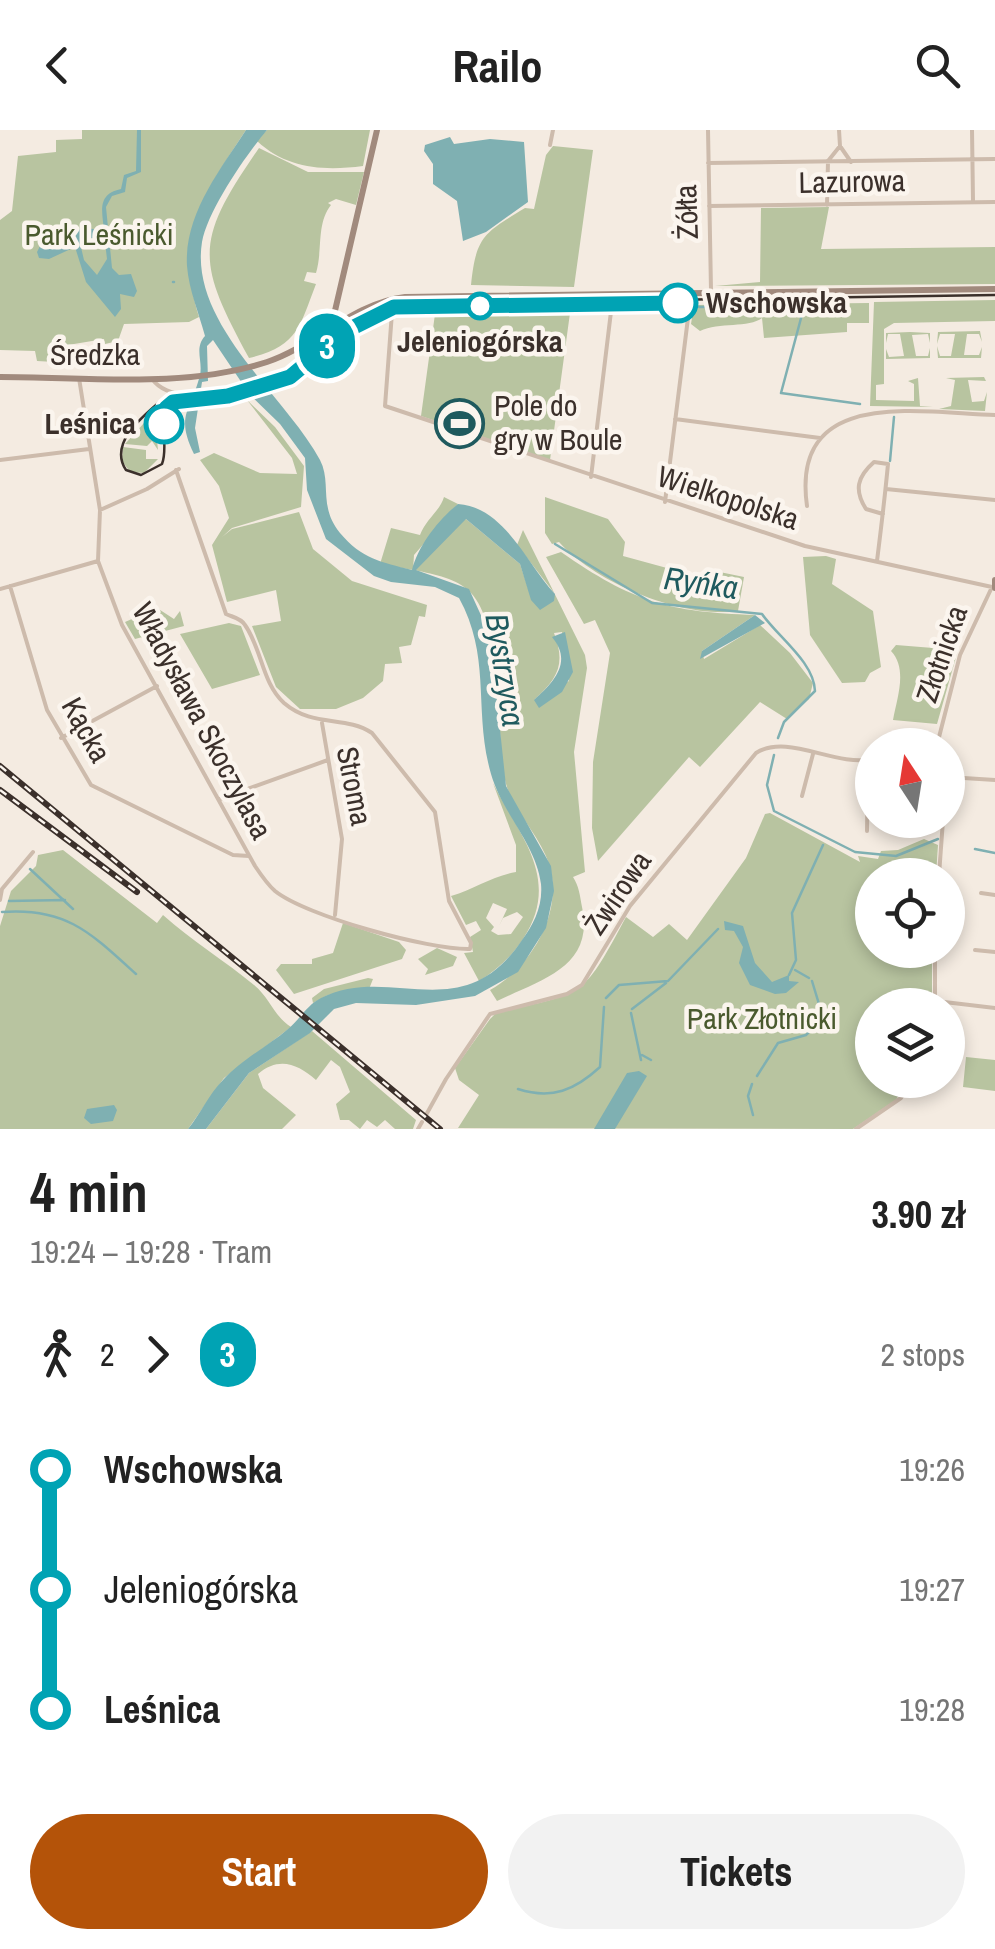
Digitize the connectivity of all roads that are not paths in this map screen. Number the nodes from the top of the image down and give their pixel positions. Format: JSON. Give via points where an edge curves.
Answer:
{"nodes":[{"id":1,"x":378,"y":130,"type":"edge"},
{"id":2,"x":553,"y":130,"type":"edge"},
{"id":3,"x":708,"y":130,"type":"edge"},
{"id":4,"x":839,"y":130,"type":"edge"},
{"id":5,"x":972,"y":130,"type":"edge"},
{"id":6,"x":550,"y":145,"type":"dead end"},
{"id":7,"x":840,"y":146,"type":"junction"},
{"id":8,"x":995,"y":158,"type":"edge"},
{"id":9,"x":972,"y":159,"type":"junction"},
{"id":10,"x":828,"y":161,"type":"junction"},
{"id":11,"x":851,"y":162,"type":"junction"},
{"id":12,"x":708,"y":163,"type":"junction"},
{"id":13,"x":973,"y":202,"type":"junction"},
{"id":14,"x":995,"y":202,"type":"edge"},
{"id":15,"x":827,"y":205,"type":"junction"},
{"id":16,"x":709,"y":206,"type":"junction"},
{"id":17,"x":995,"y":289,"type":"edge"},
{"id":18,"x":691,"y":293,"type":"junction"},
{"id":19,"x":711,"y":293,"type":"junction"},
{"id":20,"x":614,"y":295,"type":"junction"},
{"id":21,"x":394,"y":299,"type":"junction"},
{"id":22,"x":337,"y":324,"type":"junction"},
{"id":23,"x":301,"y":345,"type":"junction"},
{"id":24,"x":0,"y":377,"type":"edge"},
{"id":25,"x":79,"y":377,"type":"junction"},
{"id":26,"x":153,"y":380,"type":"junction"},
{"id":27,"x":995,"y":415,"type":"edge"},
{"id":28,"x":676,"y":419,"type":"junction"},
{"id":29,"x":821,"y":438,"type":"junction"},
{"id":30,"x":89,"y":449,"type":"junction"},
{"id":31,"x":0,"y":460,"type":"edge"},
{"id":32,"x":591,"y":477,"type":"junction"},
{"id":33,"x":886,"y":489,"type":"junction"},
{"id":34,"x":995,"y":500,"type":"edge"},
{"id":35,"x":665,"y":502,"type":"junction"},
{"id":36,"x":807,"y":506,"type":"dead end"},
{"id":37,"x":100,"y":510,"type":"junction"},
{"id":38,"x":883,"y":514,"type":"junction"},
{"id":39,"x":98,"y":561,"type":"junction"},
{"id":40,"x":877,"y":563,"type":"junction"},
{"id":41,"x":994,"y":585,"type":"edge"},
{"id":42,"x":10,"y":586,"type":"junction"},
{"id":43,"x":0,"y":589,"type":"edge"},
{"id":44,"x":157,"y":686,"type":"junction"},
{"id":45,"x":322,"y":723,"type":"junction"},
{"id":46,"x":940,"y":728,"type":"edge"},
{"id":47,"x":61,"y":738,"type":"junction"},
{"id":48,"x":813,"y":754,"type":"junction"},
{"id":49,"x":328,"y":760,"type":"junction"},
{"id":50,"x":855,"y":761,"type":"edge"},
{"id":51,"x":965,"y":778,"type":"edge"},
{"id":52,"x":995,"y":780,"type":"edge"},
{"id":53,"x":802,"y":796,"type":"dead end"},
{"id":54,"x":218,"y":800,"type":"junction"},
{"id":55,"x":34,"y":852,"type":"dead end"},
{"id":56,"x":249,"y":856,"type":"junction"},
{"id":57,"x":1,"y":889,"type":"edge"},
{"id":58,"x":981,"y":893,"type":"dead end"},
{"id":59,"x":995,"y":895,"type":"edge"},
{"id":60,"x":0,"y":900,"type":"edge"},
{"id":61,"x":335,"y":916,"type":"junction"},
{"id":62,"x":466,"y":934,"type":"junction"},
{"id":63,"x":456,"y":949,"type":"junction"},
{"id":64,"x":975,"y":950,"type":"dead end"},
{"id":65,"x":995,"y":952,"type":"edge"},
{"id":66,"x":965,"y":1006,"type":"edge"},
{"id":67,"x":995,"y":1008,"type":"edge"},
{"id":68,"x":902,"y":1098,"type":"edge"},
{"id":69,"x":426,"y":1116,"type":"dead end"},
{"id":70,"x":422,"y":1122,"type":"dead end"},
{"id":71,"x":418,"y":1129,"type":"edge"},
{"id":72,"x":856,"y":1129,"type":"edge"}],
"edges":[{"from":1,"to":22,"type":"main road","via":[[348,244]]},
{"from":2,"to":6,"type":"street"},
{"from":3,"to":12,"type":"street","name":"Żółta"},
{"from":4,"to":7,"type":"street"},
{"from":5,"to":9,"type":"street"},
{"from":7,"to":10,"type":"street"},
{"from":7,"to":11,"type":"street"},
{"from":8,"to":9,"type":"street"},
{"from":9,"to":11,"type":"street"},
{"from":9,"to":13,"type":"street"},
{"from":10,"to":11,"type":"street"},
{"from":10,"to":12,"type":"street"},
{"from":10,"to":15,"type":"street"},
{"from":12,"to":16,"type":"street","name":"Żółta"},
{"from":13,"to":14,"type":"street","name":"Lazurowa"},
{"from":13,"to":15,"type":"street","name":"Lazurowa"},
{"from":15,"to":16,"type":"street","name":"Lazurowa"},
{"from":16,"to":19,"type":"street","name":"Żółta"},
{"from":17,"to":19,"type":"main road"},
{"from":18,"to":19,"type":"main road"},
{"from":18,"to":20,"type":"main road"},
{"from":18,"to":28,"type":"street"},
{"from":20,"to":21,"type":"main road"},
{"from":20,"to":32,"type":"street"},
{"from":21,"to":22,"type":"main road","name":"Średzka"},
{"from":21,"to":32,"type":"street","name":"Wielkopolska","via":[[385,406]]},
{"from":22,"to":23,"type":"main road","name":"Średzka"},
{"from":23,"to":26,"type":"main road","name":"Średzka","via":[[221,375]]},
{"from":23,"to":26,"type":"street","via":[[294,368],[278,380],[232,394],[186,398]]},
{"from":24,"to":25,"type":"main road","name":"Średzka"},
{"from":25,"to":26,"type":"main road","name":"Średzka"},
{"from":25,"to":30,"type":"street","name":"Władysława Skoczylasa"},
{"from":27,"to":29,"type":"street","via":[[862,413]]},
{"from":28,"to":29,"type":"street"},
{"from":28,"to":35,"type":"street"},
{"from":29,"to":36,"type":"street","via":[[806,476]]},
{"from":30,"to":31,"type":"street"},
{"from":30,"to":37,"type":"street","name":"Władysława Skoczylasa"},
{"from":32,"to":35,"type":"street","name":"Wielkopolska"},
{"from":33,"to":34,"type":"street"},
{"from":33,"to":38,"type":"street"},
{"from":33,"to":38,"type":"street","via":[[888,464],[874,462],[858,491],[866,509]]},
{"from":35,"to":40,"type":"street","name":"Wielkopolska"},
{"from":37,"to":39,"type":"street","name":"Władysława Skoczylasa"},
{"from":37,"to":45,"type":"street","via":[[177,469],[228,617],[245,624],[280,698]]},
{"from":38,"to":40,"type":"street"},
{"from":39,"to":42,"type":"street"},
{"from":39,"to":44,"type":"street","name":"Władysława Skoczylasa","via":[[122,625]]},
{"from":40,"to":41,"type":"street","name":"Wielkopolska"},
{"from":41,"to":46,"type":"street","name":"Złotnicka","via":[[955,670]]},
{"from":42,"to":43,"type":"street"},
{"from":42,"to":47,"type":"street","name":"Kącka","via":[[42,698]]},
{"from":44,"to":47,"type":"street"},
{"from":44,"to":54,"type":"street","name":"Władysława Skoczylasa"},
{"from":45,"to":49,"type":"street","name":"Stroma"},
{"from":45,"to":62,"type":"street","via":[[372,733],[428,800],[449,900]]},
{"from":47,"to":56,"type":"street","name":"Kącka","via":[[101,792],[233,855]]},
{"from":48,"to":50,"type":"street","name":"Żwirowa"},
{"from":48,"to":53,"type":"street"},
{"from":48,"to":69,"type":"street","name":"Żwirowa","via":[[772,746],[756,754],[630,906],[592,974],[567,994],[490,1014]]},
{"from":49,"to":54,"type":"street"},
{"from":49,"to":61,"type":"street","name":"Stroma","via":[[343,849]]},
{"from":51,"to":52,"type":"street"},
{"from":54,"to":56,"type":"street","name":"Władysława Skoczylasa"},
{"from":55,"to":57,"type":"street"},
{"from":56,"to":61,"type":"street","name":"Władysława Skoczylasa","via":[[275,891]]},
{"from":57,"to":60,"type":"street"},
{"from":58,"to":59,"type":"street"},
{"from":61,"to":63,"type":"street","name":"Władysława Skoczylasa","via":[[396,938]]},
{"from":62,"to":63,"type":"street"},
{"from":62,"to":63,"type":"street","via":[[471,948]]},
{"from":64,"to":65,"type":"street"},
{"from":66,"to":67,"type":"street"},
{"from":68,"to":72,"type":"street"},
{"from":70,"to":71,"type":"street"}]}
